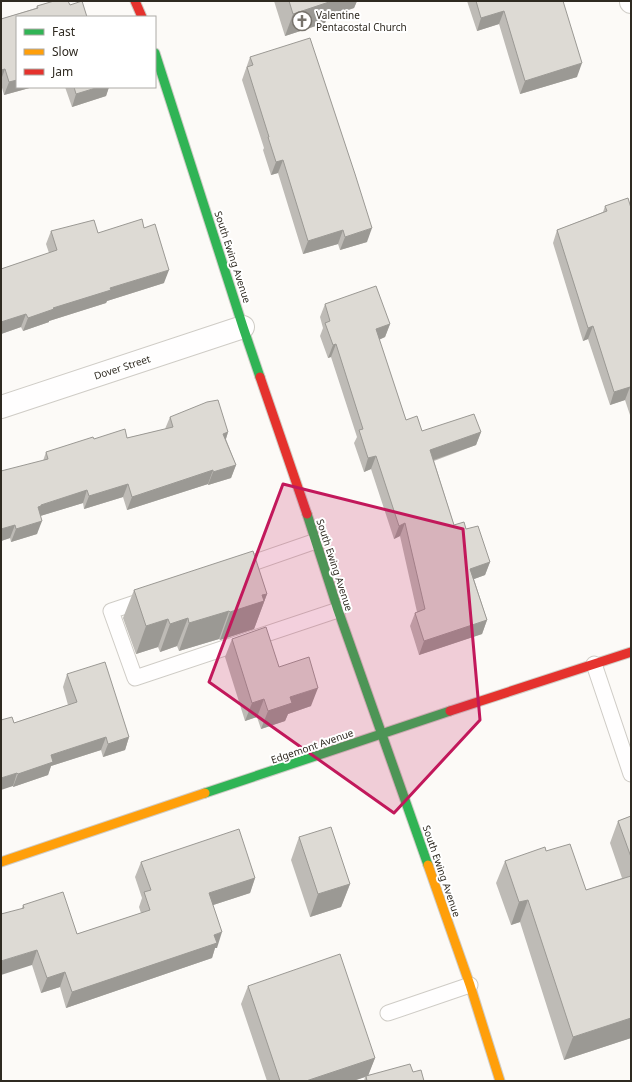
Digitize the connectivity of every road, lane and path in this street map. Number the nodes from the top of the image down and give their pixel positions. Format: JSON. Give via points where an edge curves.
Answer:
{"nodes":[{"id":1,"x":135,"y":1,"type":"edge"},
{"id":2,"x":142,"y":16,"type":"edge"},
{"id":3,"x":156,"y":56,"type":"edge"},
{"id":4,"x":243,"y":327,"type":"junction"},
{"id":5,"x":1,"y":407,"type":"edge"},
{"id":6,"x":316,"y":541,"type":"junction"},
{"id":7,"x":224,"y":573,"type":"edge"},
{"id":8,"x":164,"y":593,"type":"edge"},
{"id":9,"x":338,"y":610,"type":"junction"},
{"id":10,"x":631,"y":652,"type":"edge"},
{"id":11,"x":594,"y":664,"type":"junction"},
{"id":12,"x":382,"y":733,"type":"junction"},
{"id":13,"x":631,"y":774,"type":"edge"},
{"id":14,"x":1,"y":862,"type":"edge"},
{"id":15,"x":470,"y":985,"type":"junction"},
{"id":16,"x":388,"y":1013,"type":"dead end"},
{"id":17,"x":500,"y":1081,"type":"edge"}],
"edges":[{"from":1,"to":2,"type":"street"},
{"from":3,"to":4,"type":"street","name":"South Ewing Avenue"},
{"from":4,"to":5,"type":"street","name":"Dover Street"},
{"from":4,"to":6,"type":"street","name":"South Ewing Avenue"},
{"from":6,"to":7,"type":"lane"},
{"from":6,"to":9,"type":"street","name":"South Ewing Avenue"},
{"from":8,"to":9,"type":"lane","via":[[111,611],[135,678]]},
{"from":9,"to":12,"type":"street","name":"South Ewing Avenue"},
{"from":10,"to":11,"type":"street","name":"Edgemont Avenue"},
{"from":11,"to":12,"type":"street","name":"Edgemont Avenue"},
{"from":11,"to":13,"type":"lane"},
{"from":12,"to":14,"type":"street","name":"Edgemont Avenue"},
{"from":12,"to":15,"type":"street","name":"South Ewing Avenue"},
{"from":15,"to":16,"type":"lane"},
{"from":15,"to":17,"type":"street","name":"South Ewing Avenue"}]}
